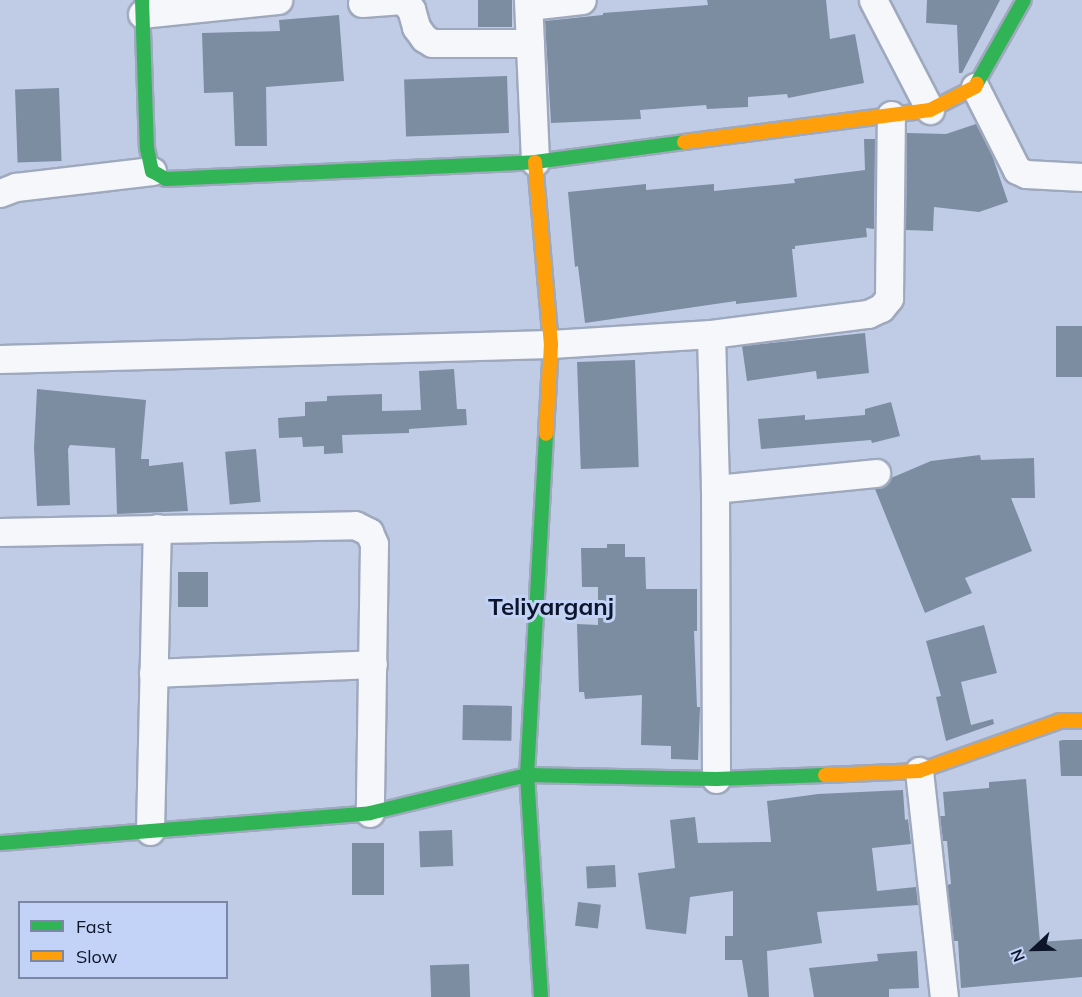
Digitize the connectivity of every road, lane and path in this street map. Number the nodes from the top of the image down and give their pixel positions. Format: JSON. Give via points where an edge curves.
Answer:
{"nodes":[{"id":1,"x":279,"y":0,"type":"edge"},
{"id":2,"x":582,"y":0,"type":"edge"},
{"id":3,"x":873,"y":0,"type":"edge"},
{"id":4,"x":1024,"y":0,"type":"edge"},
{"id":5,"x":362,"y":3,"type":"dead end"},
{"id":6,"x":528,"y":3,"type":"edge"},
{"id":7,"x":142,"y":7,"type":"edge"},
{"id":8,"x":530,"y":43,"type":"junction"},
{"id":9,"x":975,"y":87,"type":"junction"},
{"id":10,"x":930,"y":110,"type":"junction"},
{"id":11,"x":891,"y":115,"type":"junction"},
{"id":12,"x":536,"y":162,"type":"junction"},
{"id":13,"x":152,"y":171,"type":"junction"},
{"id":14,"x":1082,"y":177,"type":"edge"},
{"id":15,"x":0,"y":193,"type":"edge"},
{"id":16,"x":711,"y":334,"type":"junction"},
{"id":17,"x":551,"y":344,"type":"junction"},
{"id":18,"x":0,"y":358,"type":"edge"},
{"id":19,"x":876,"y":473,"type":"dead end"},
{"id":20,"x":715,"y":489,"type":"junction"},
{"id":21,"x":156,"y":528,"type":"junction"},
{"id":22,"x":0,"y":532,"type":"edge"},
{"id":23,"x":373,"y":664,"type":"junction"},
{"id":24,"x":153,"y":673,"type":"junction"},
{"id":25,"x":1082,"y":721,"type":"edge"},
{"id":26,"x":918,"y":771,"type":"junction"},
{"id":27,"x":526,"y":775,"type":"junction"},
{"id":28,"x":716,"y":779,"type":"junction"},
{"id":29,"x":370,"y":813,"type":"junction"},
{"id":30,"x":150,"y":831,"type":"junction"},
{"id":31,"x":0,"y":843,"type":"edge"},
{"id":32,"x":541,"y":997,"type":"edge"},
{"id":33,"x":944,"y":997,"type":"edge"}],
"edges":[{"from":1,"to":7,"type":"street"},
{"from":2,"to":6,"type":"street"},
{"from":3,"to":10,"type":"street"},
{"from":4,"to":9,"type":"street"},
{"from":5,"to":8,"type":"street","via":[[402,0],[411,9],[424,39],[432,43]]},
{"from":6,"to":8,"type":"street"},
{"from":7,"to":13,"type":"street","via":[[147,148]]},
{"from":8,"to":12,"type":"street"},
{"from":9,"to":10,"type":"street"},
{"from":9,"to":14,"type":"street","via":[[1017,170],[1026,174]]},
{"from":10,"to":11,"type":"street"},
{"from":11,"to":12,"type":"street"},
{"from":11,"to":16,"type":"street","via":[[888,298],[881,308],[868,314]]},
{"from":12,"to":13,"type":"street","via":[[166,179]]},
{"from":12,"to":17,"type":"street"},
{"from":13,"to":15,"type":"street","via":[[16,187]]},
{"from":16,"to":17,"type":"street"},
{"from":16,"to":20,"type":"street"},
{"from":17,"to":18,"type":"street"},
{"from":17,"to":27,"type":"street"},
{"from":19,"to":20,"type":"street"},
{"from":20,"to":28,"type":"street"},
{"from":21,"to":22,"type":"street"},
{"from":21,"to":23,"type":"street","via":[[356,525],[369,532],[374,544]]},
{"from":21,"to":24,"type":"street"},
{"from":23,"to":24,"type":"street"},
{"from":23,"to":29,"type":"street"},
{"from":24,"to":30,"type":"street"},
{"from":25,"to":26,"type":"street","via":[[1060,721]]},
{"from":26,"to":28,"type":"street"},
{"from":26,"to":33,"type":"street"},
{"from":27,"to":28,"type":"street"},
{"from":27,"to":29,"type":"street"},
{"from":27,"to":32,"type":"street"},
{"from":29,"to":30,"type":"street"},
{"from":30,"to":31,"type":"street"}]}
